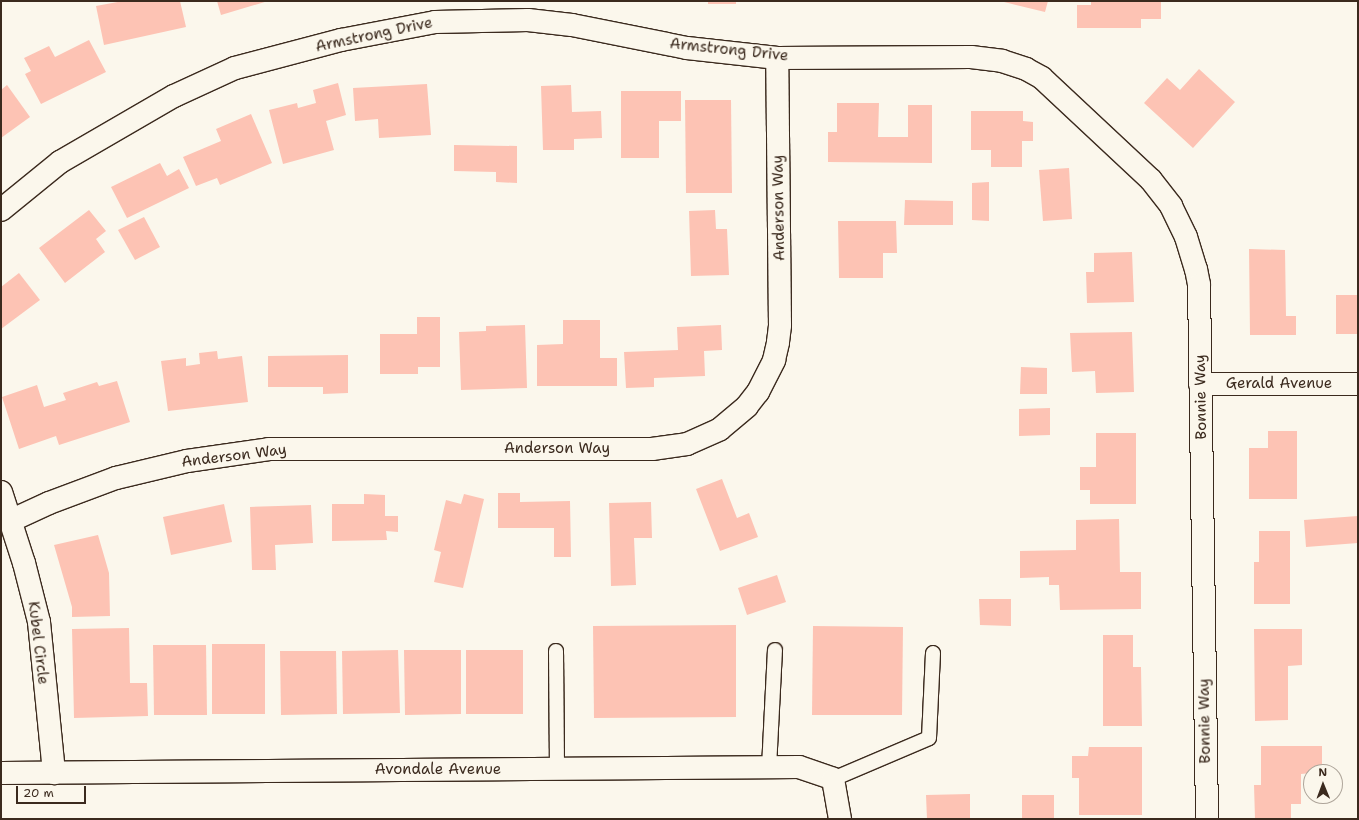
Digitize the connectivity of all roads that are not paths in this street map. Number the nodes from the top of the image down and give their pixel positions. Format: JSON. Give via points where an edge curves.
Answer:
{"nodes":[{"id":1,"x":777,"y":58,"type":"junction"},
{"id":2,"x":1002,"y":61,"type":"joint"},
{"id":3,"x":1,"y":210,"type":"edge"},
{"id":4,"x":1200,"y":384,"type":"junction"},
{"id":5,"x":1358,"y":384,"type":"edge"},
{"id":6,"x":1,"y":492,"type":"edge"},
{"id":7,"x":10,"y":521,"type":"junction"},
{"id":8,"x":775,"y":650,"type":"dead end"},
{"id":9,"x":556,"y":651,"type":"dead end"},
{"id":10,"x":933,"y":654,"type":"dead end"},
{"id":11,"x":770,"y":768,"type":"junction"},
{"id":12,"x":557,"y":769,"type":"junction"},
{"id":13,"x":1,"y":773,"type":"edge"},
{"id":14,"x":54,"y":773,"type":"junction"},
{"id":15,"x":833,"y":779,"type":"junction"},
{"id":16,"x":840,"y":819,"type":"edge"},
{"id":17,"x":1207,"y":819,"type":"edge"}],
"edges":[{"from":1,"to":2,"type":"street","name":"Armstrong Drive","via":[[971,57]]},
{"from":1,"to":3,"type":"street","name":"Armstrong Drive","via":[[687,48],[572,25],[528,20],[435,22],[387,30],[235,68],[174,96],[60,162]]},
{"from":1,"to":7,"type":"street","name":"Anderson Way","via":[[780,325],[778,342],[774,360],[758,392],[734,419],[720,429],[687,444],[652,449],[262,450],[187,461],[116,478],[49,503]]},
{"from":2,"to":4,"type":"street","name":"Bonnie Way","via":[[1026,69],[1042,78],[1151,180],[1171,206],[1186,236],[1199,285]]},
{"from":4,"to":5,"type":"street","name":"Gerald Avenue"},
{"from":4,"to":17,"type":"street","name":"Bonnie Way"},
{"from":6,"to":7,"type":"street","name":"Kubel Circle"},
{"from":7,"to":14,"type":"street","name":"Kubel Circle","via":[[39,622]]},
{"from":8,"to":11,"type":"lane"},
{"from":9,"to":12,"type":"lane"},
{"from":10,"to":15,"type":"lane","via":[[929,738]]},
{"from":11,"to":12,"type":"street","name":"Avondale Avenue"},
{"from":11,"to":15,"type":"street","name":"Avondale Avenue","via":[[799,768]]},
{"from":12,"to":14,"type":"street","name":"Avondale Avenue"},
{"from":13,"to":14,"type":"street","name":"Avondale Avenue"},
{"from":15,"to":16,"type":"street"}]}
